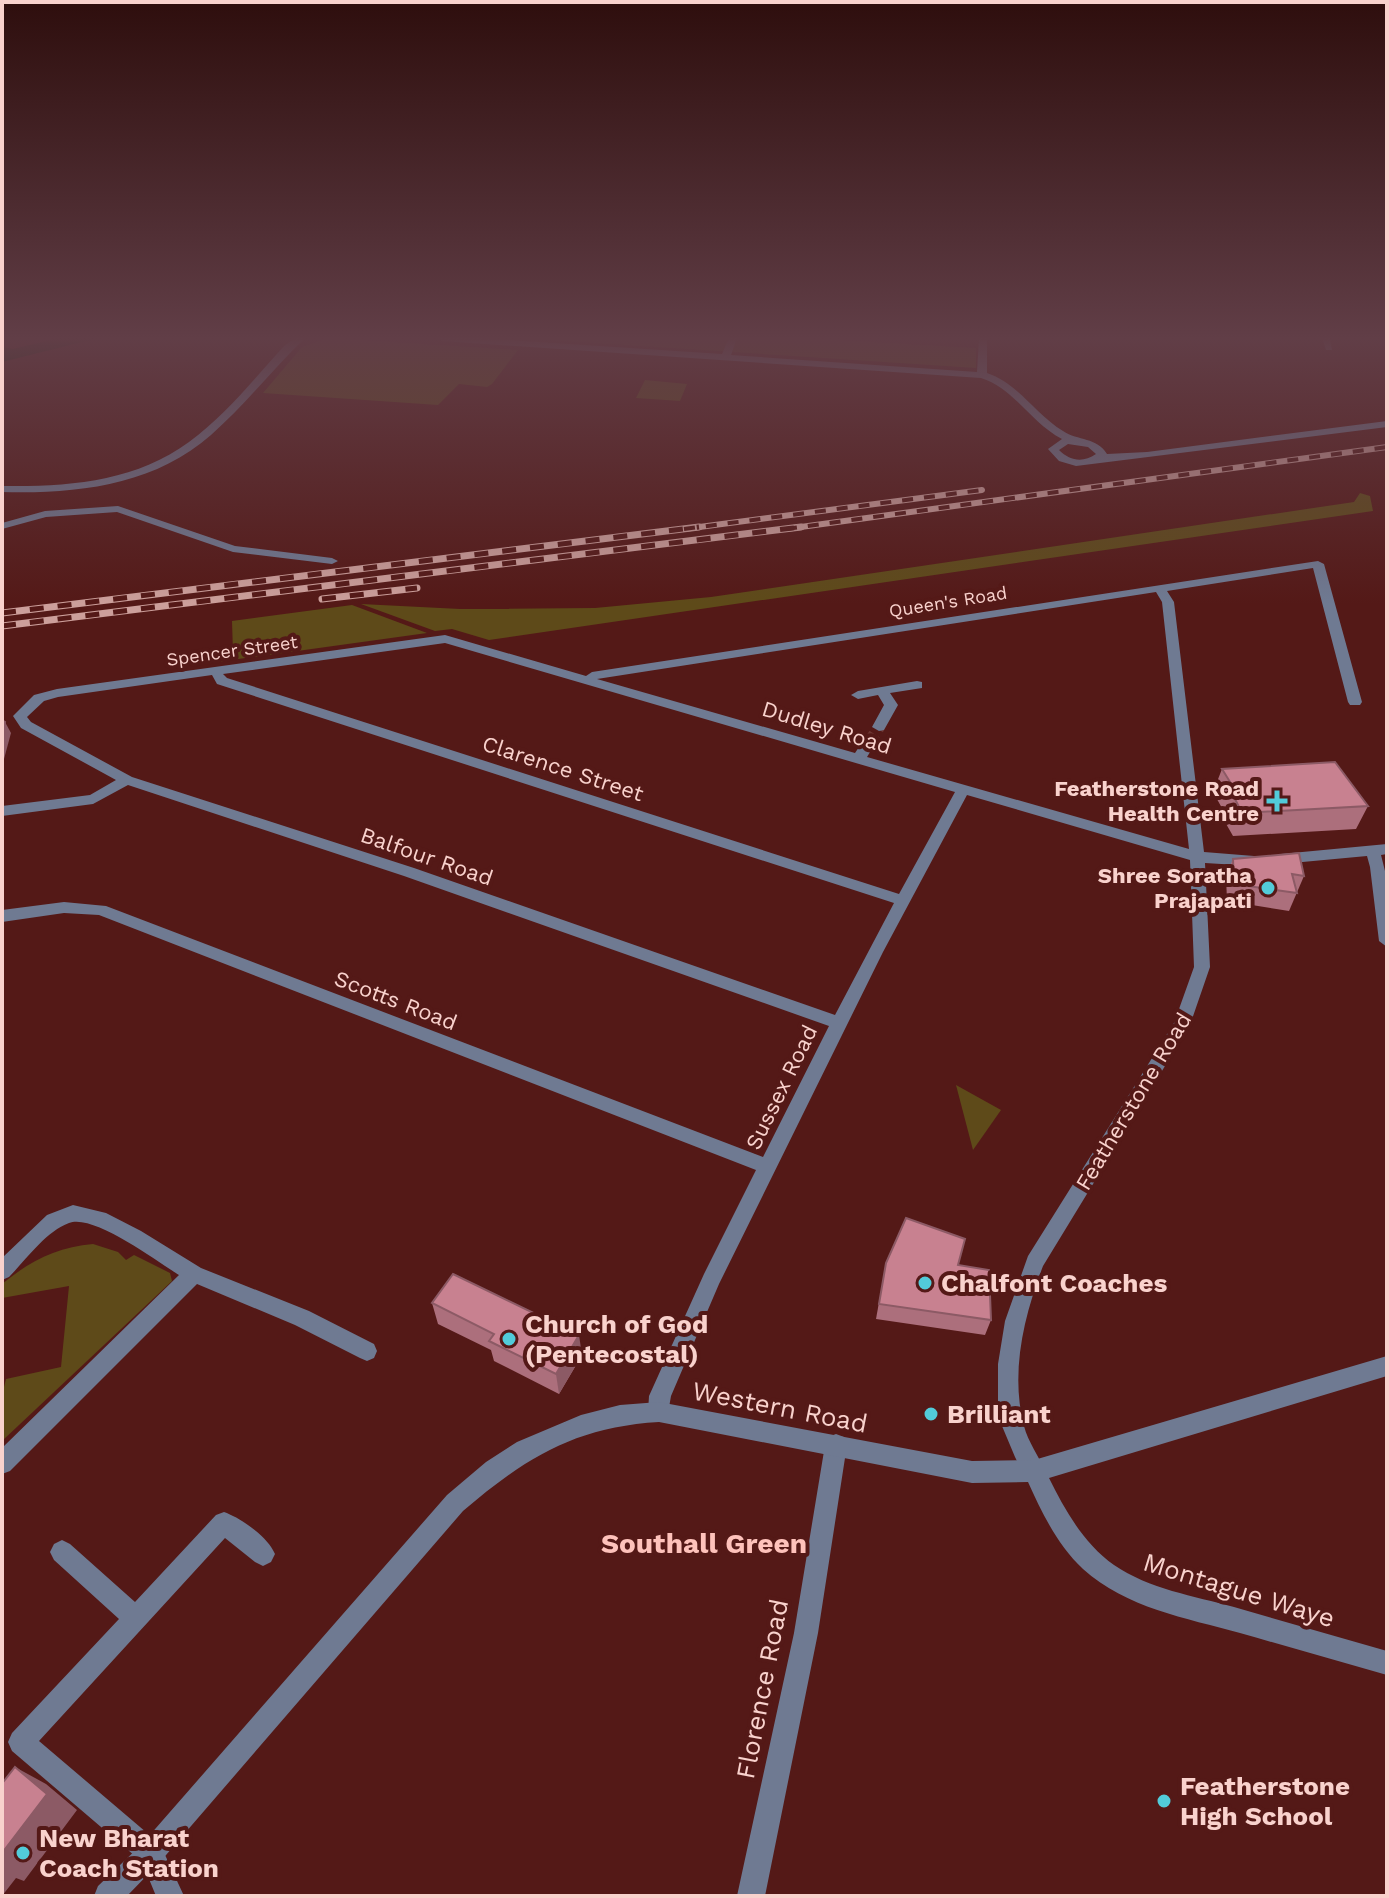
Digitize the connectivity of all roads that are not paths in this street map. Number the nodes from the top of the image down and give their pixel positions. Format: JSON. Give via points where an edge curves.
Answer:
{"nodes":[{"id":1,"x":212,"y":427,"type":"edge"},
{"id":2,"x":1046,"y":427,"type":"joint"},
{"id":3,"x":1367,"y":427,"type":"edge"},
{"id":4,"x":1074,"y":441,"type":"junction"},
{"id":5,"x":1055,"y":446,"type":"junction"},
{"id":6,"x":1099,"y":454,"type":"junction"},
{"id":7,"x":2,"y":489,"type":"edge"},
{"id":8,"x":2,"y":526,"type":"edge"},
{"id":9,"x":332,"y":561,"type":"dead end"},
{"id":10,"x":1159,"y":587,"type":"junction"},
{"id":11,"x":445,"y":639,"type":"joint"},
{"id":12,"x":216,"y":672,"type":"junction"},
{"id":13,"x":584,"y":677,"type":"junction"},
{"id":14,"x":917,"y":685,"type":"dead end"},
{"id":15,"x":882,"y":691,"type":"junction"},
{"id":16,"x":858,"y":695,"type":"dead end"},
{"id":17,"x":1355,"y":702,"type":"dead end"},
{"id":18,"x":27,"y":707,"type":"joint"},
{"id":19,"x":879,"y":727,"type":"tunnel mouth"},
{"id":20,"x":868,"y":744,"type":"tunnel mouth"},
{"id":21,"x":859,"y":759,"type":"junction"},
{"id":22,"x":127,"y":780,"type":"junction"},
{"id":23,"x":963,"y":790,"type":"junction"},
{"id":24,"x":2,"y":811,"type":"edge"},
{"id":25,"x":1380,"y":850,"type":"edge"},
{"id":26,"x":1197,"y":857,"type":"junction"},
{"id":27,"x":901,"y":900,"type":"junction"},
{"id":28,"x":2,"y":916,"type":"edge"},
{"id":29,"x":1387,"y":941,"type":"edge"},
{"id":30,"x":840,"y":1023,"type":"junction"},
{"id":31,"x":769,"y":1167,"type":"junction"},
{"id":32,"x":2,"y":1271,"type":"edge"},
{"id":33,"x":194,"y":1274,"type":"junction"},
{"id":34,"x":367,"y":1351,"type":"dead end"},
{"id":35,"x":1387,"y":1366,"type":"edge"},
{"id":36,"x":659,"y":1412,"type":"junction"},
{"id":37,"x":836,"y":1445,"type":"junction"},
{"id":38,"x":2,"y":1463,"type":"edge"},
{"id":39,"x":1034,"y":1471,"type":"junction"},
{"id":40,"x":62,"y":1552,"type":"dead end"},
{"id":41,"x":263,"y":1554,"type":"dead end"},
{"id":42,"x":135,"y":1618,"type":"junction"},
{"id":43,"x":1387,"y":1663,"type":"edge"},
{"id":44,"x":151,"y":1853,"type":"junction"},
{"id":45,"x":108,"y":1896,"type":"edge"},
{"id":46,"x":170,"y":1896,"type":"edge"},
{"id":47,"x":751,"y":1896,"type":"edge"}],
"edges":[{"from":1,"to":7,"type":"street","via":[[170,458],[94,484]]},
{"from":2,"to":4,"type":"street"},
{"from":2,"to":5,"type":"street"},
{"from":3,"to":6,"type":"street","via":[[1147,455]]},
{"from":4,"to":5,"type":"street"},
{"from":4,"to":6,"type":"street"},
{"from":5,"to":6,"type":"street","via":[[1054,453],[1070,462],[1084,463]]},
{"from":8,"to":9,"type":"street","via":[[45,514],[118,509],[233,549]]},
{"from":10,"to":13,"type":"street","name":"Queen's Road"},
{"from":10,"to":17,"type":"street","name":"Queen's Road","via":[[1318,564]]},
{"from":10,"to":26,"type":"street","name":"Featherstone Road","via":[[1168,602]]},
{"from":11,"to":12,"type":"street","name":"Spencer Street"},
{"from":11,"to":13,"type":"street","name":"Dudley Road"},
{"from":12,"to":18,"type":"street","name":"Spencer Street","via":[[57,693]]},
{"from":12,"to":27,"type":"street","name":"Clarence Street","via":[[222,681]]},
{"from":13,"to":21,"type":"street","name":"Dudley Road"},
{"from":14,"to":15,"type":"street"},
{"from":15,"to":16,"type":"street"},
{"from":15,"to":19,"type":"street","via":[[891,705]]},
{"from":18,"to":22,"type":"street","name":"Balfour Road","via":[[20,716],[26,725]]},
{"from":20,"to":21,"type":"street"},
{"from":21,"to":23,"type":"street","name":"Dudley Road"},
{"from":22,"to":24,"type":"street","via":[[93,799]]},
{"from":22,"to":30,"type":"street","name":"Balfour Road"},
{"from":23,"to":26,"type":"street","name":"Dudley Road"},
{"from":23,"to":27,"type":"street","name":"Sussex Road"},
{"from":25,"to":26,"type":"street","via":[[1243,862]]},
{"from":25,"to":29,"type":"street"},
{"from":26,"to":39,"type":"street","name":"Featherstone Road","via":[[1203,948],[1197,989],[1182,1025],[1035,1262],[1016,1318],[1008,1388],[1017,1437]]},
{"from":27,"to":30,"type":"street","name":"Sussex Road"},
{"from":28,"to":31,"type":"street","name":"Scotts Road","via":[[64,907],[101,910]]},
{"from":30,"to":31,"type":"street","name":"Sussex Road"},
{"from":31,"to":36,"type":"street","name":"Sussex Road","via":[[711,1280],[660,1396]]},
{"from":32,"to":33,"type":"street","via":[[46,1228],[72,1213],[97,1217]]},
{"from":33,"to":34,"type":"street"},
{"from":33,"to":38,"type":"street"},
{"from":35,"to":39,"type":"street","name":"Western Road"},
{"from":36,"to":37,"type":"street","name":"Western Road"},
{"from":36,"to":44,"type":"street","name":"Western Road","via":[[622,1414],[561,1434],[507,1460],[455,1503]]},
{"from":37,"to":39,"type":"street","name":"Western Road","via":[[972,1472]]},
{"from":37,"to":47,"type":"street","name":"Florence Road","via":[[806,1633]]},
{"from":39,"to":43,"type":"street","name":"Montague Waye","via":[[1070,1536],[1119,1582]]},
{"from":40,"to":42,"type":"street"},
{"from":41,"to":42,"type":"street","via":[[224,1523]]},
{"from":42,"to":44,"type":"street","via":[[21,1742]]},
{"from":44,"to":45,"type":"street","name":"Western Road"},
{"from":44,"to":46,"type":"street"}]}
